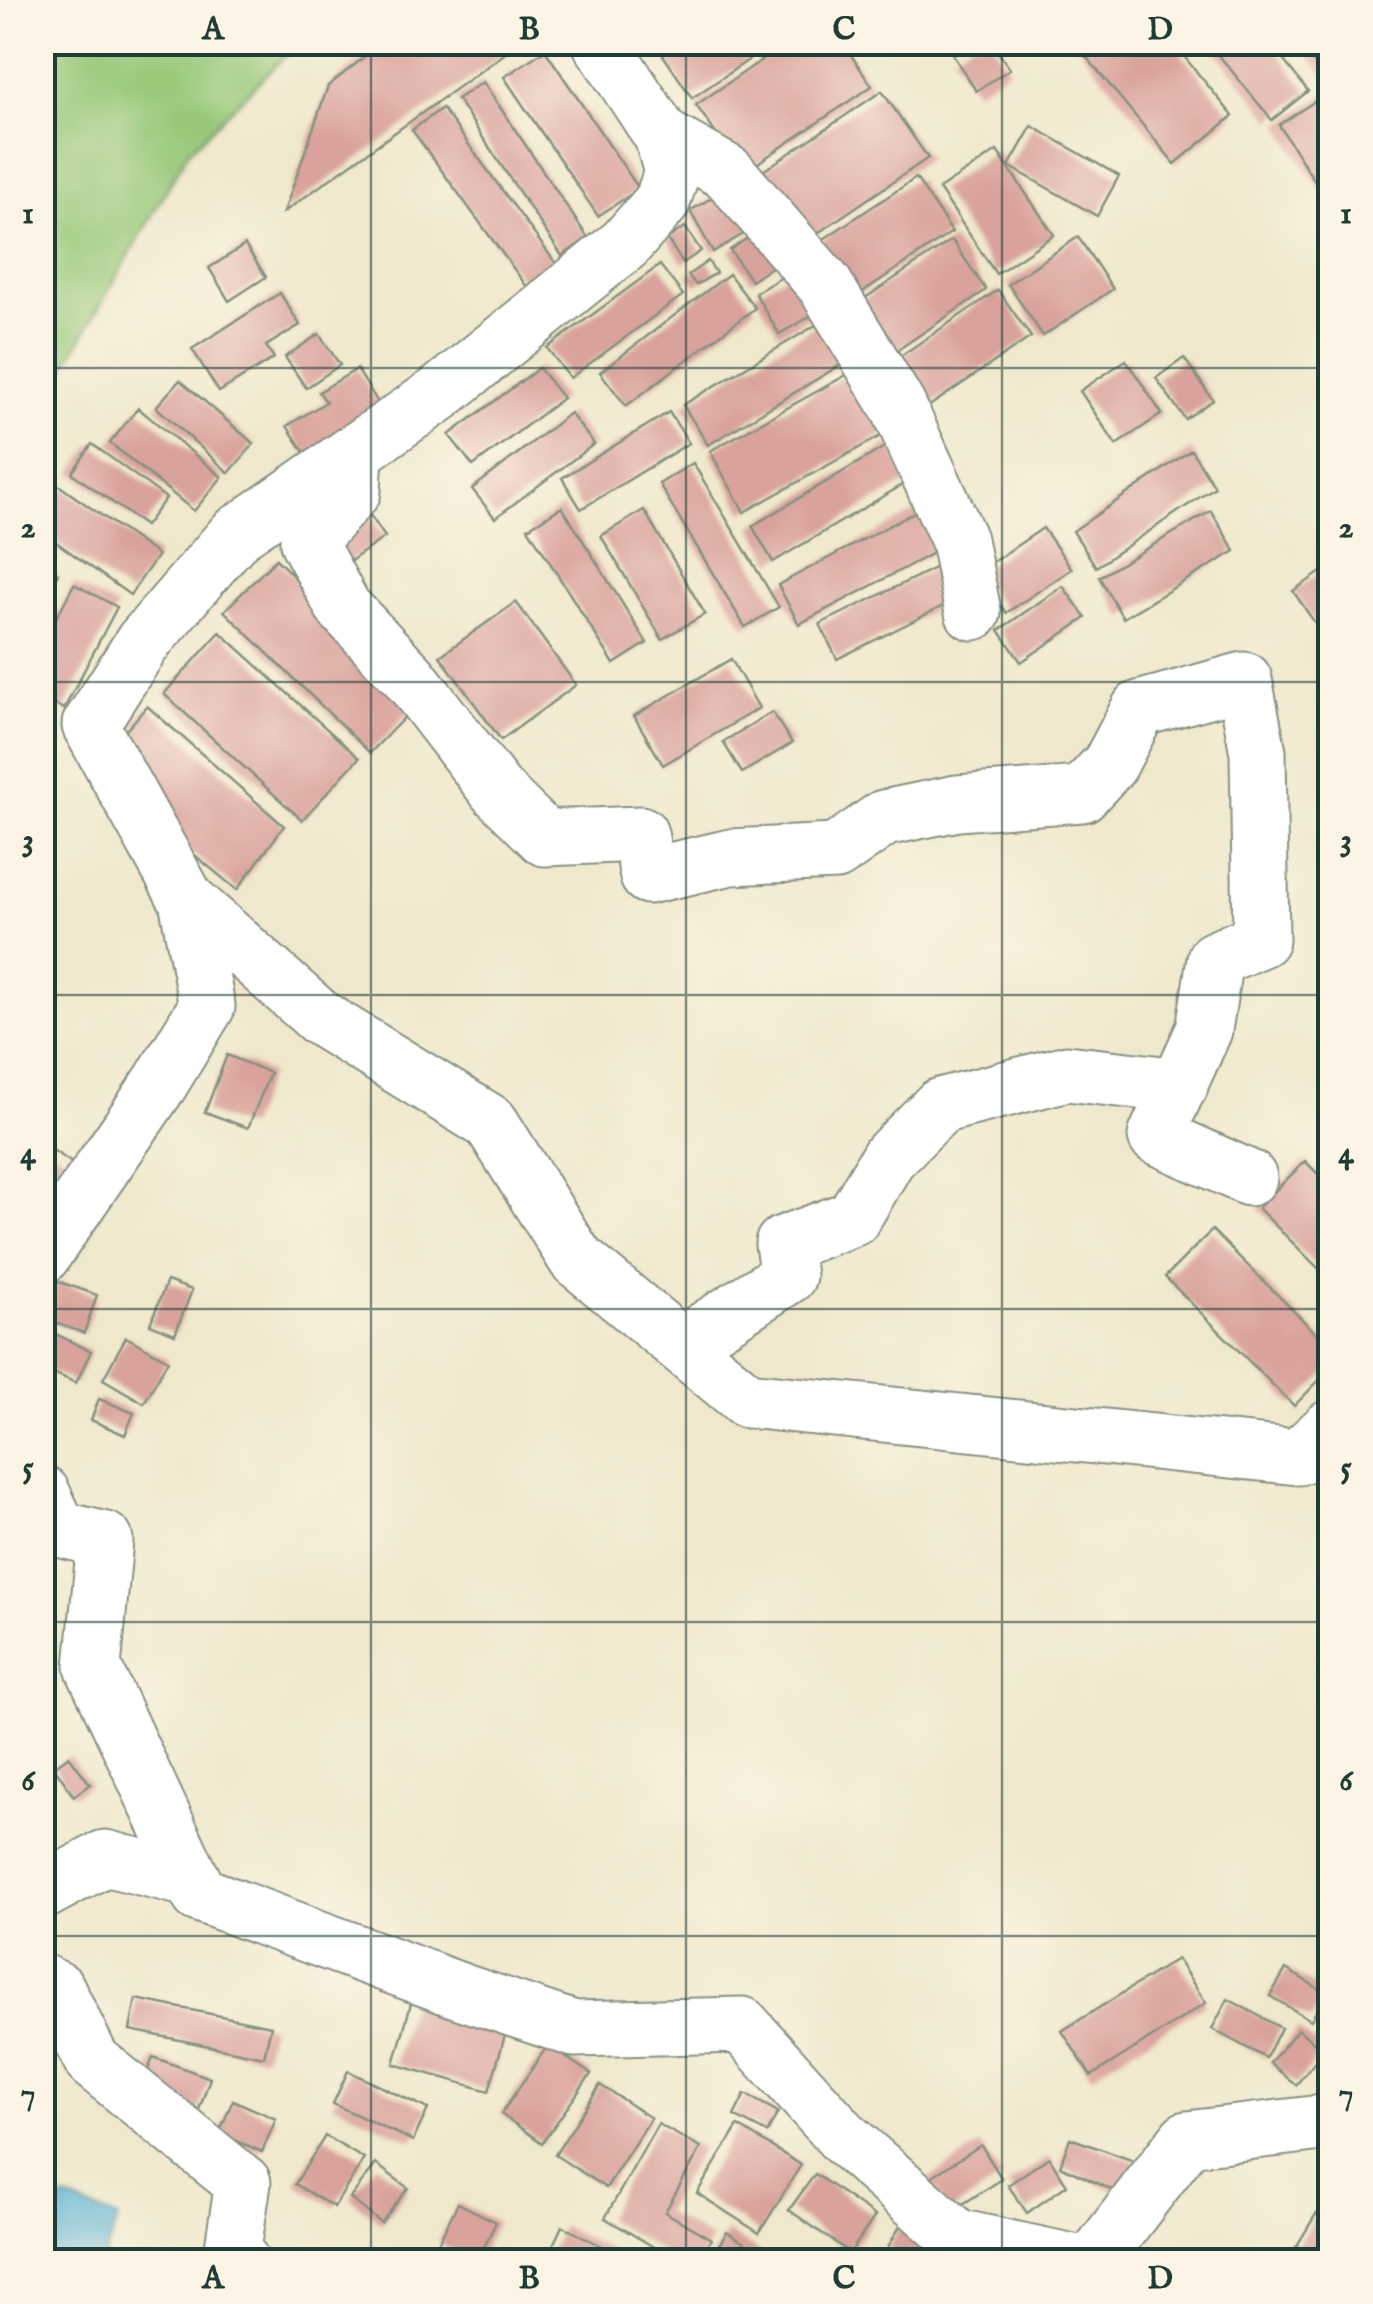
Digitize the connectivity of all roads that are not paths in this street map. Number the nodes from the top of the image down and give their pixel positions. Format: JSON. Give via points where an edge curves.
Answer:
{"nodes":[{"id":1,"x":600,"y":42,"type":"edge"},
{"id":2,"x":662,"y":136,"type":"junction"},
{"id":3,"x":356,"y":452,"type":"junction"},
{"id":4,"x":973,"y":612,"type":"dead end"},
{"id":5,"x":188,"y":900,"type":"junction"},
{"id":6,"x":1180,"y":1086,"type":"junction"},
{"id":7,"x":1249,"y":1178,"type":"dead end"},
{"id":8,"x":42,"y":1256,"type":"edge"},
{"id":9,"x":681,"y":1345,"type":"junction"},
{"id":10,"x":1330,"y":1428,"type":"edge"},
{"id":11,"x":42,"y":1493,"type":"edge"},
{"id":12,"x":193,"y":1880,"type":"junction"},
{"id":13,"x":42,"y":1892,"type":"edge"},
{"id":14,"x":42,"y":1982,"type":"edge"},
{"id":15,"x":1330,"y":2122,"type":"edge"},
{"id":16,"x":242,"y":2262,"type":"edge"},
{"id":17,"x":1073,"y":2262,"type":"edge"},
{"id":18,"x":1093,"y":2262,"type":"edge"}],
"edges":[{"from":1,"to":2,"type":"street"},
{"from":2,"to":3,"type":"street","via":[[672,172],[662,202],[625,244]]},
{"from":2,"to":4,"type":"street","via":[[728,173],[825,284],[898,406],[959,540]]},
{"from":3,"to":5,"type":"street","via":[[236,534],[143,642],[90,725]]},
{"from":3,"to":6,"type":"street","via":[[353,491],[308,542],[344,606],[545,838],[640,834],[648,876],[731,856],[836,852],[884,818],[957,804],[1082,794],[1110,764],[1139,709],[1244,680],[1258,752],[1261,939],[1215,959],[1204,1030]]},
{"from":5,"to":8,"type":"street","via":[[207,1006]]},
{"from":5,"to":9,"type":"street","via":[[320,1018],[491,1123],[576,1259]]},
{"from":6,"to":7,"type":"street","via":[[1156,1136]]},
{"from":6,"to":9,"type":"street","via":[[1067,1073],[940,1106],[888,1158],[853,1218],[783,1244],[788,1276]]},
{"from":9,"to":10,"type":"street","via":[[747,1400],[1298,1456]]},
{"from":11,"to":12,"type":"street","via":[[59,1530],[106,1540],[92,1667]]},
{"from":12,"to":13,"type":"street","via":[[106,1858]]},
{"from":12,"to":17,"type":"street","via":[[200,1894],[574,2029],[742,2025],[845,2139],[957,2238]]},
{"from":14,"to":16,"type":"street","via":[[56,1989],[92,2060],[242,2183],[232,2254]]},
{"from":15,"to":18,"type":"street","via":[[1188,2139]]}]}
